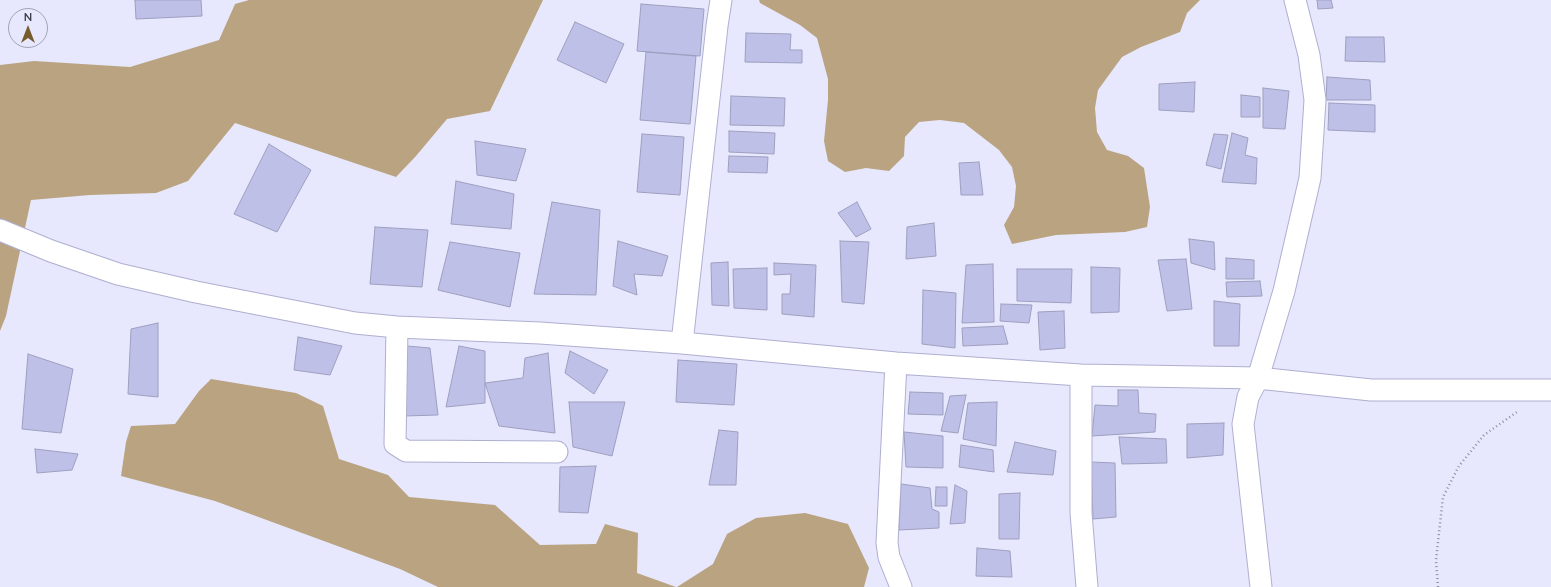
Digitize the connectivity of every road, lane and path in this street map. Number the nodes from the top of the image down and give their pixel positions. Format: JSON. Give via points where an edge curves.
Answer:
{"nodes":[{"id":1,"x":722,"y":0,"type":"edge"},
{"id":2,"x":1296,"y":0,"type":"edge"},
{"id":3,"x":0,"y":230,"type":"edge"},
{"id":4,"x":397,"y":328,"type":"junction"},
{"id":5,"x":682,"y":343,"type":"junction"},
{"id":6,"x":896,"y":363,"type":"junction"},
{"id":7,"x":1081,"y":375,"type":"junction"},
{"id":8,"x":1258,"y":378,"type":"junction"},
{"id":9,"x":1551,"y":390,"type":"edge"},
{"id":10,"x":1520,"y":410,"type":"dead end"},
{"id":11,"x":557,"y":452,"type":"dead end"},
{"id":12,"x":901,"y":587,"type":"edge"},
{"id":13,"x":1087,"y":587,"type":"edge"},
{"id":14,"x":1261,"y":587,"type":"edge"},
{"id":15,"x":1438,"y":587,"type":"edge"}],
"edges":[{"from":1,"to":5,"type":"street","via":[[716,33]]},
{"from":2,"to":8,"type":"street","via":[[1309,55],[1315,100],[1313,149],[1310,178],[1284,291]]},
{"from":3,"to":4,"type":"street","via":[[118,274],[356,323]]},
{"from":4,"to":5,"type":"street","via":[[540,333]]},
{"from":4,"to":11,"type":"street","via":[[395,444],[406,451]]},
{"from":5,"to":6,"type":"street"},
{"from":6,"to":7,"type":"street"},
{"from":6,"to":12,"type":"street","via":[[887,543],[889,557]]},
{"from":7,"to":8,"type":"street"},
{"from":7,"to":13,"type":"street","via":[[1081,513]]},
{"from":8,"to":9,"type":"street","via":[[1371,390]]},
{"from":8,"to":14,"type":"street","via":[[1248,397],[1243,424]]},
{"from":10,"to":15,"type":"path","via":[[1484,435],[1459,466],[1443,497],[1436,560]]}]}
